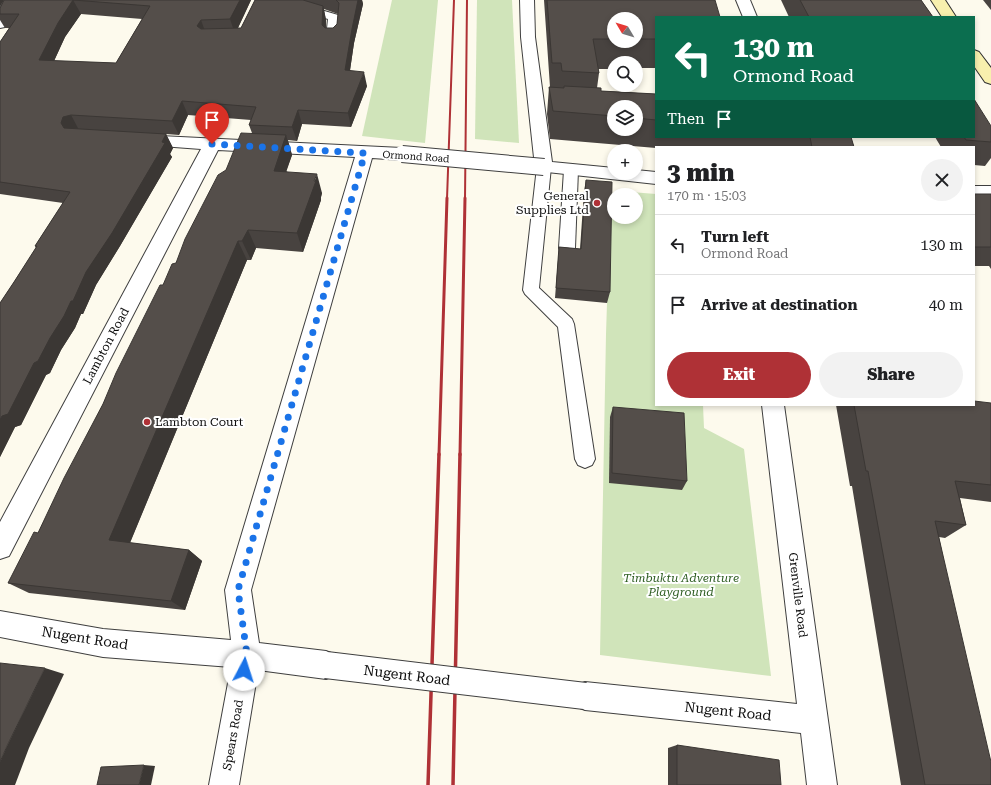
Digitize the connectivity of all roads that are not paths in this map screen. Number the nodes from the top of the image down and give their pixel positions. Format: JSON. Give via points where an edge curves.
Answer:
{"nodes":[{"id":1,"x":12,"y":0,"type":"edge"},
{"id":2,"x":275,"y":0,"type":"edge"},
{"id":3,"x":527,"y":0,"type":"edge"},
{"id":4,"x":742,"y":0,"type":"edge"},
{"id":5,"x":938,"y":0,"type":"edge"},
{"id":6,"x":750,"y":16,"type":"edge"},
{"id":7,"x":948,"y":16,"type":"edge"},
{"id":8,"x":0,"y":24,"type":"edge"},
{"id":9,"x":332,"y":38,"type":"edge"},
{"id":10,"x":975,"y":56,"type":"edge"},
{"id":11,"x":991,"y":79,"type":"edge"},
{"id":12,"x":126,"y":139,"type":"edge"},
{"id":13,"x":212,"y":144,"type":"junction"},
{"id":14,"x":365,"y":153,"type":"junction"},
{"id":15,"x":544,"y":167,"type":"junction"},
{"id":16,"x":571,"y":170,"type":"junction"},
{"id":17,"x":655,"y":178,"type":"edge"},
{"id":18,"x":975,"y":192,"type":"edge"},
{"id":19,"x":991,"y":192,"type":"edge"},
{"id":20,"x":567,"y":248,"type":"edge"},
{"id":21,"x":773,"y":406,"type":"edge"},
{"id":22,"x":585,"y":459,"type":"dead end"},
{"id":23,"x":0,"y":547,"type":"edge"},
{"id":24,"x":0,"y":624,"type":"edge"},
{"id":25,"x":247,"y":655,"type":"junction"},
{"id":26,"x":814,"y":720,"type":"junction"},
{"id":27,"x":224,"y":785,"type":"edge"},
{"id":28,"x":822,"y":785,"type":"edge"}],
"edges":[{"from":1,"to":8,"type":"street"},
{"from":2,"to":9,"type":"lane","via":[[334,17]]},
{"from":3,"to":15,"type":"street","via":[[528,37],[544,106]]},
{"from":4,"to":6,"type":"street"},
{"from":5,"to":7,"type":"street"},
{"from":10,"to":11,"type":"street"},
{"from":12,"to":13,"type":"street","name":"Ormond Road"},
{"from":13,"to":14,"type":"street","name":"Ormond Road"},
{"from":13,"to":23,"type":"street","name":"Lambton Road"},
{"from":14,"to":15,"type":"street","name":"Ormond Road","bridge":true},
{"from":14,"to":25,"type":"street","name":"Spears Road","via":[[238,590]]},
{"from":15,"to":16,"type":"street","name":"Ormond Road"},
{"from":15,"to":22,"type":"lane","via":[[532,290],[566,324]]},
{"from":16,"to":17,"type":"street","name":"Ormond Road"},
{"from":16,"to":20,"type":"lane"},
{"from":18,"to":19,"type":"street"},
{"from":21,"to":26,"type":"street","name":"Grenville Road"},
{"from":24,"to":25,"type":"street","name":"Nugent Road","via":[[103,643]]},
{"from":25,"to":26,"type":"street","name":"Nugent Road","bridge":true,"via":[[585,696]]},
{"from":25,"to":27,"type":"street","name":"Spears Road"},
{"from":26,"to":28,"type":"street","name":"Grenville Road"}]}
